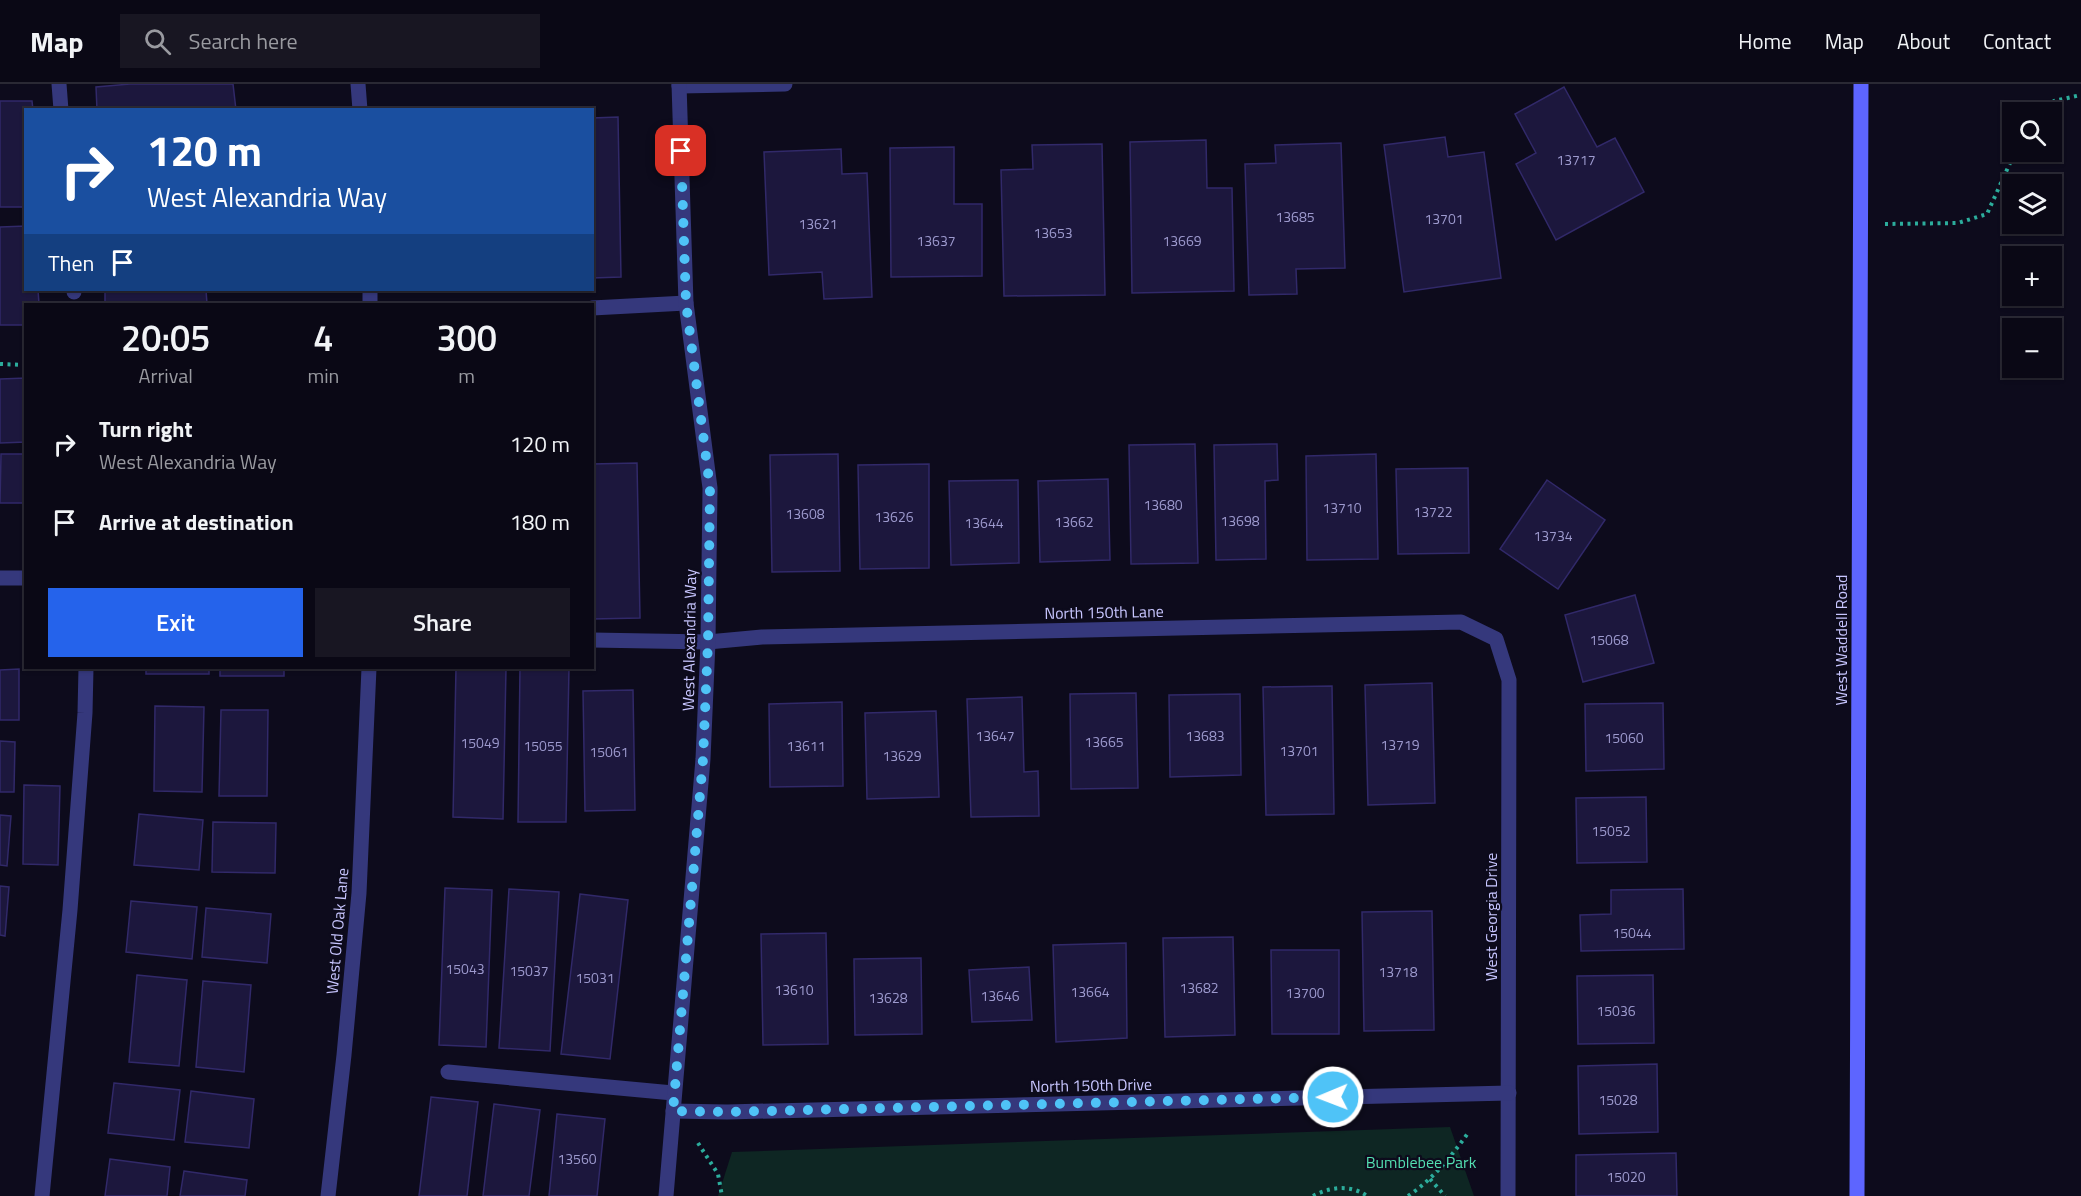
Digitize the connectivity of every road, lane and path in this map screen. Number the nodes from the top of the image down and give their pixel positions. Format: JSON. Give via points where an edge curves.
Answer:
{"nodes":[{"id":1,"x":59,"y":84,"type":"edge"},
{"id":2,"x":358,"y":84,"type":"edge"},
{"id":3,"x":785,"y":84,"type":"edge"},
{"id":4,"x":1861,"y":84,"type":"edge"},
{"id":5,"x":679,"y":85,"type":"edge"},
{"id":6,"x":2081,"y":96,"type":"edge"},
{"id":7,"x":2053,"y":102,"type":"edge"},
{"id":8,"x":61,"y":108,"type":"edge"},
{"id":9,"x":360,"y":108,"type":"edge"},
{"id":10,"x":2010,"y":162,"type":"edge"},
{"id":11,"x":1860,"y":224,"type":"junction"},
{"id":12,"x":686,"y":303,"type":"junction"},
{"id":13,"x":594,"y":308,"type":"edge"},
{"id":14,"x":0,"y":364,"type":"edge"},
{"id":15,"x":24,"y":365,"type":"edge"},
{"id":16,"x":0,"y":578,"type":"edge"},
{"id":17,"x":24,"y":578,"type":"edge"},
{"id":18,"x":1496,"y":639,"type":"joint"},
{"id":19,"x":594,"y":640,"type":"edge"},
{"id":20,"x":708,"y":642,"type":"junction"},
{"id":21,"x":86,"y":669,"type":"edge"},
{"id":22,"x":369,"y":669,"type":"edge"},
{"id":23,"x":448,"y":1072,"type":"dead end"},
{"id":24,"x":674,"y":1093,"type":"junction"},
{"id":25,"x":1509,"y":1093,"type":"junction"},
{"id":26,"x":673,"y":1111,"type":"junction"},
{"id":27,"x":1468,"y":1133,"type":"dead end"},
{"id":28,"x":1430,"y":1179,"type":"junction"},
{"id":29,"x":42,"y":1196,"type":"edge"},
{"id":30,"x":328,"y":1196,"type":"edge"},
{"id":31,"x":666,"y":1196,"type":"edge"},
{"id":32,"x":722,"y":1196,"type":"edge"},
{"id":33,"x":1313,"y":1196,"type":"edge"},
{"id":34,"x":1367,"y":1196,"type":"edge"},
{"id":35,"x":1408,"y":1196,"type":"edge"},
{"id":36,"x":1444,"y":1196,"type":"edge"},
{"id":37,"x":1508,"y":1196,"type":"edge"},
{"id":38,"x":1857,"y":1196,"type":"edge"}],
"edges":[{"from":1,"to":8,"type":"street"},
{"from":2,"to":9,"type":"street"},
{"from":3,"to":5,"type":"street"},
{"from":4,"to":11,"type":"main road","name":"West Waddell Road"},
{"from":5,"to":12,"type":"street","name":"West Alexandria Way"},
{"from":6,"to":7,"type":"path"},
{"from":10,"to":11,"type":"path","via":[[1987,214],[1958,223]]},
{"from":11,"to":38,"type":"main road","name":"West Waddell Road"},
{"from":12,"to":13,"type":"street"},
{"from":12,"to":20,"type":"street","name":"West Alexandria Way","via":[[710,488]]},
{"from":14,"to":15,"type":"path"},
{"from":16,"to":17,"type":"street"},
{"from":18,"to":20,"type":"street","name":"North 150th Lane","via":[[1461,622],[762,637]]},
{"from":18,"to":25,"type":"street","name":"West Georgia Drive","via":[[1509,680]]},
{"from":19,"to":20,"type":"street","name":"North 150th Lane"},
{"from":20,"to":24,"type":"street","name":"West Alexandria Way","via":[[703,759]]},
{"from":21,"to":29,"type":"street","via":[[70,910]]},
{"from":22,"to":30,"type":"street","name":"West Old Oak Lane","via":[[359,893]]},
{"from":23,"to":24,"type":"street"},
{"from":24,"to":26,"type":"street","name":"West Alexandria Way"},
{"from":25,"to":26,"type":"street","name":"North 150th Drive"},
{"from":25,"to":37,"type":"street","name":"West Georgia Drive"},
{"from":26,"to":31,"type":"street","name":"West Alexandria Way"},
{"from":26,"to":32,"type":"path","via":[[710,1159]]},
{"from":27,"to":28,"type":"path"},
{"from":28,"to":35,"type":"path"},
{"from":28,"to":36,"type":"path"},
{"from":33,"to":34,"type":"path","via":[[1350,1188]]}]}
